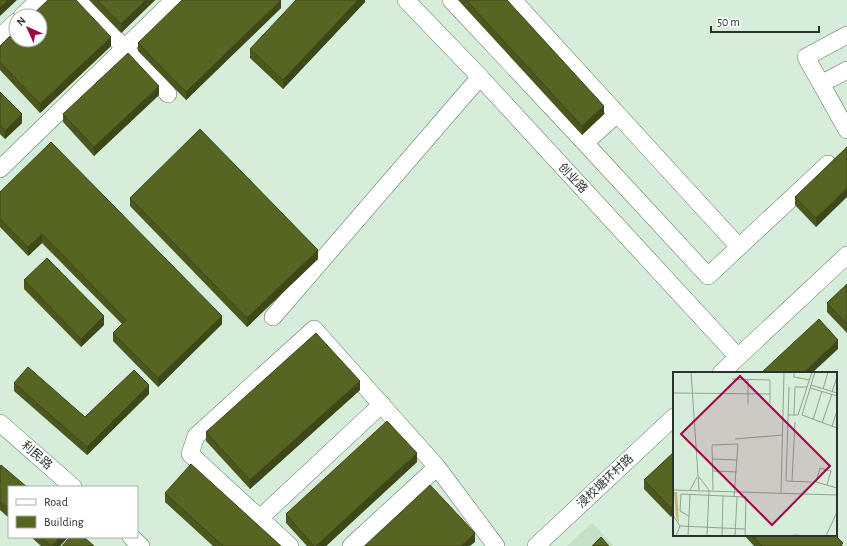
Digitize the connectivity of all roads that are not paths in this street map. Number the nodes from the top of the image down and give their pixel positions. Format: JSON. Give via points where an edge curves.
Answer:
{"nodes":[{"id":1,"x":39,"y":0,"type":"edge"},
{"id":2,"x":79,"y":0,"type":"edge"},
{"id":3,"x":174,"y":0,"type":"edge"},
{"id":4,"x":406,"y":0,"type":"edge"},
{"id":5,"x":451,"y":0,"type":"edge"},
{"id":6,"x":513,"y":0,"type":"edge"},
{"id":7,"x":30,"y":8,"type":"edge"},
{"id":8,"x":8,"y":30,"type":"edge"},
{"id":9,"x":847,"y":35,"type":"edge"},
{"id":10,"x":0,"y":38,"type":"edge"},
{"id":11,"x":124,"y":48,"type":"junction"},
{"id":12,"x":847,"y":70,"type":"edge"},
{"id":13,"x":480,"y":77,"type":"junction"},
{"id":14,"x":821,"y":84,"type":"junction"},
{"id":15,"x":168,"y":94,"type":"dead end"},
{"id":16,"x":842,"y":110,"type":"edge"},
{"id":17,"x":617,"y":114,"type":"junction"},
{"id":18,"x":847,"y":130,"type":"edge"},
{"id":19,"x":585,"y":143,"type":"junction"},
{"id":20,"x":828,"y":164,"type":"edge"},
{"id":21,"x":0,"y":169,"type":"edge"},
{"id":22,"x":739,"y":247,"type":"junction"},
{"id":23,"x":847,"y":255,"type":"edge"},
{"id":24,"x":273,"y":317,"type":"dead end"},
{"id":25,"x":738,"y":357,"type":"junction"},
{"id":26,"x":722,"y":372,"type":"edge"},
{"id":27,"x":382,"y":404,"type":"junction"},
{"id":28,"x":673,"y":418,"type":"edge"},
{"id":29,"x":0,"y":423,"type":"edge"},
{"id":30,"x":437,"y":467,"type":"junction"},
{"id":31,"x":72,"y":486,"type":"edge"},
{"id":32,"x":260,"y":518,"type":"junction"},
{"id":33,"x":132,"y":538,"type":"edge"},
{"id":34,"x":141,"y":546,"type":"edge"},
{"id":35,"x":290,"y":546,"type":"edge"},
{"id":36,"x":351,"y":546,"type":"edge"},
{"id":37,"x":496,"y":546,"type":"edge"},
{"id":38,"x":536,"y":546,"type":"edge"}],
"edges":[{"from":1,"to":7,"type":"street"},
{"from":2,"to":11,"type":"street"},
{"from":3,"to":11,"type":"street"},
{"from":4,"to":13,"type":"street","name":"创业路"},
{"from":5,"to":19,"type":"street"},
{"from":6,"to":17,"type":"street"},
{"from":8,"to":10,"type":"street"},
{"from":9,"to":14,"type":"street","via":[[806,57]]},
{"from":11,"to":15,"type":"street"},
{"from":11,"to":21,"type":"street"},
{"from":12,"to":14,"type":"street"},
{"from":13,"to":24,"type":"street"},
{"from":13,"to":25,"type":"street","name":"创业路"},
{"from":14,"to":16,"type":"street"},
{"from":16,"to":18,"type":"street"},
{"from":17,"to":19,"type":"street"},
{"from":17,"to":22,"type":"street"},
{"from":19,"to":22,"type":"street","via":[[708,276]]},
{"from":20,"to":22,"type":"street"},
{"from":23,"to":25,"type":"street"},
{"from":25,"to":26,"type":"street"},
{"from":27,"to":30,"type":"street"},
{"from":27,"to":32,"type":"street"},
{"from":27,"to":32,"type":"street","via":[[314,330],[196,436],[190,454]]},
{"from":28,"to":38,"type":"street","name":"浸校塘环村路"},
{"from":29,"to":31,"type":"street","name":"利民路"},
{"from":30,"to":36,"type":"street"},
{"from":30,"to":37,"type":"street"},
{"from":32,"to":35,"type":"street"},
{"from":33,"to":34,"type":"street"}]}
